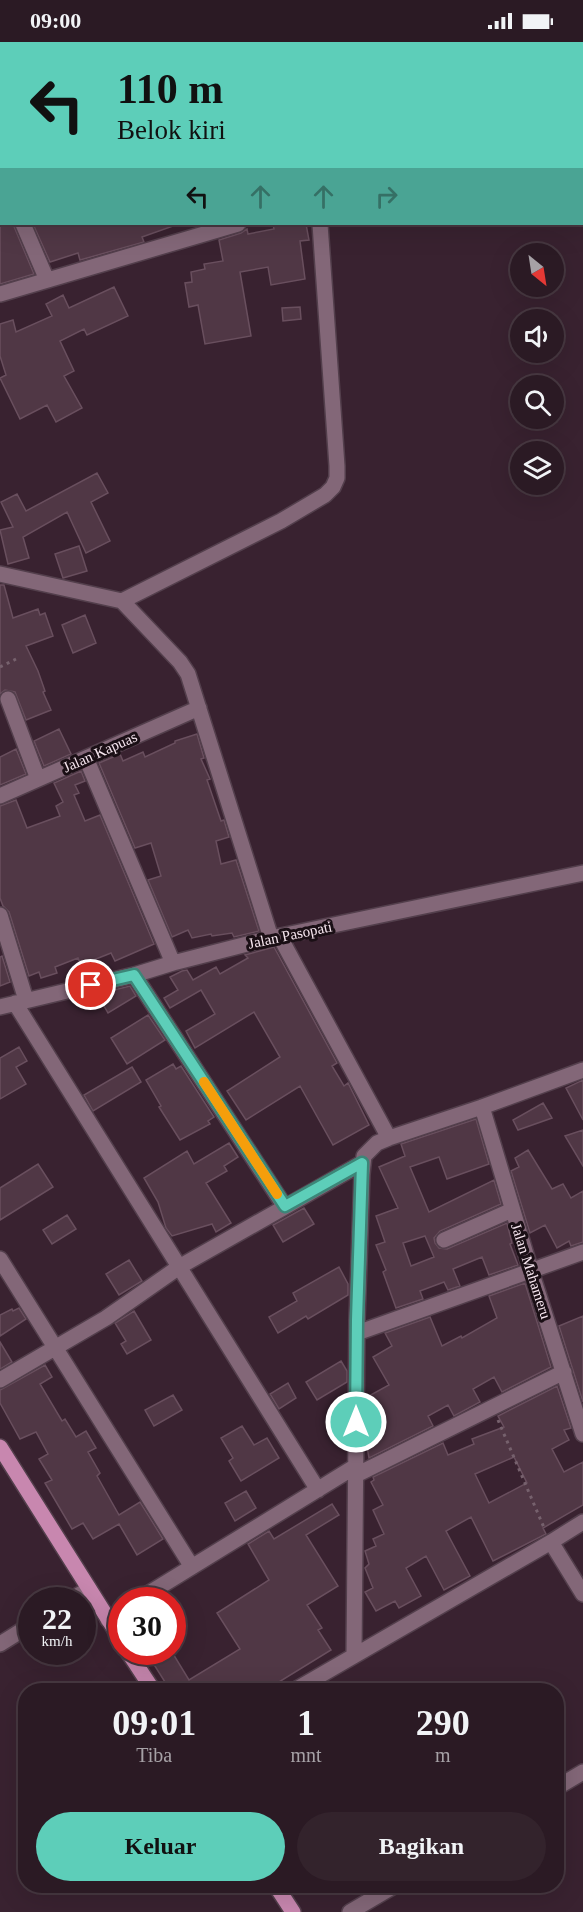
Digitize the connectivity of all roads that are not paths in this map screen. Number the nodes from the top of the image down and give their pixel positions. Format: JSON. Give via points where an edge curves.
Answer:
{"nodes":[{"id":1,"x":23,"y":225,"type":"edge"},
{"id":2,"x":235,"y":225,"type":"edge"},
{"id":3,"x":320,"y":225,"type":"edge"},
{"id":4,"x":47,"y":280,"type":"junction"},
{"id":5,"x":0,"y":294,"type":"edge"},
{"id":6,"x":0,"y":574,"type":"edge"},
{"id":7,"x":122,"y":601,"type":"junction"},
{"id":8,"x":8,"y":699,"type":"dead end"},
{"id":9,"x":199,"y":708,"type":"junction"},
{"id":10,"x":86,"y":758,"type":"junction"},
{"id":11,"x":38,"y":779,"type":"junction"},
{"id":12,"x":0,"y":796,"type":"edge"},
{"id":13,"x":583,"y":873,"type":"edge"},
{"id":14,"x":0,"y":915,"type":"edge"},
{"id":15,"x":276,"y":937,"type":"junction"},
{"id":16,"x":173,"y":963,"type":"junction"},
{"id":17,"x":134,"y":975,"type":"junction"},
{"id":18,"x":14,"y":1003,"type":"edge"},
{"id":19,"x":583,"y":1070,"type":"edge"},
{"id":20,"x":482,"y":1107,"type":"junction"},
{"id":21,"x":389,"y":1138,"type":"junction"},
{"id":22,"x":362,"y":1163,"type":"junction"},
{"id":23,"x":285,"y":1206,"type":"junction"},
{"id":24,"x":512,"y":1210,"type":"junction"},
{"id":25,"x":444,"y":1240,"type":"dead end"},
{"id":26,"x":583,"y":1252,"type":"edge"},
{"id":27,"x":0,"y":1259,"type":"edge"},
{"id":28,"x":179,"y":1268,"type":"junction"},
{"id":29,"x":531,"y":1271,"type":"junction"},
{"id":30,"x":357,"y":1333,"type":"junction"},
{"id":31,"x":56,"y":1347,"type":"junction"},
{"id":32,"x":564,"y":1372,"type":"junction"},
{"id":33,"x":0,"y":1380,"type":"edge"},
{"id":34,"x":583,"y":1434,"type":"edge"},
{"id":35,"x":0,"y":1447,"type":"edge"},
{"id":36,"x":356,"y":1471,"type":"junction"},
{"id":37,"x":318,"y":1490,"type":"junction"},
{"id":38,"x":583,"y":1522,"type":"edge"},
{"id":39,"x":551,"y":1542,"type":"junction"},
{"id":40,"x":192,"y":1567,"type":"junction"},
{"id":41,"x":88,"y":1587,"type":"edge"},
{"id":42,"x":159,"y":1587,"type":"edge"},
{"id":43,"x":583,"y":1594,"type":"edge"},
{"id":44,"x":96,"y":1596,"type":"edge"},
{"id":45,"x":108,"y":1608,"type":"edge"},
{"id":46,"x":18,"y":1633,"type":"edge"},
{"id":47,"x":0,"y":1644,"type":"edge"},
{"id":48,"x":354,"y":1655,"type":"junction"},
{"id":49,"x":137,"y":1665,"type":"edge"},
{"id":50,"x":148,"y":1683,"type":"edge"},
{"id":51,"x":307,"y":1683,"type":"edge"},
{"id":52,"x":583,"y":1772,"type":"edge"},
{"id":53,"x":564,"y":1783,"type":"edge"},
{"id":54,"x":280,"y":1893,"type":"edge"},
{"id":55,"x":382,"y":1893,"type":"edge"},
{"id":56,"x":292,"y":1912,"type":"edge"},
{"id":57,"x":350,"y":1912,"type":"edge"}],
"edges":[{"from":1,"to":4,"type":"street"},
{"from":2,"to":4,"type":"street"},
{"from":3,"to":7,"type":"street","via":[[338,466],[333,487],[281,521]]},
{"from":4,"to":5,"type":"street"},
{"from":6,"to":7,"type":"street"},
{"from":7,"to":9,"type":"street","via":[[180,662]]},
{"from":8,"to":11,"type":"street"},
{"from":9,"to":10,"type":"street","name":"Jalan Kapuas"},
{"from":9,"to":15,"type":"street"},
{"from":10,"to":11,"type":"street","name":"Jalan Kapuas"},
{"from":10,"to":16,"type":"street"},
{"from":11,"to":12,"type":"street","name":"Jalan Kapuas"},
{"from":13,"to":15,"type":"street","name":"Jalan Pasopati"},
{"from":14,"to":18,"type":"street"},
{"from":15,"to":16,"type":"street","name":"Jalan Pasopati"},
{"from":15,"to":21,"type":"street"},
{"from":16,"to":17,"type":"street","name":"Jalan Pasopati"},
{"from":17,"to":18,"type":"street","name":"Jalan Pasopati"},
{"from":17,"to":23,"type":"street"},
{"from":18,"to":28,"type":"street"},
{"from":19,"to":20,"type":"street"},
{"from":20,"to":21,"type":"street"},
{"from":20,"to":24,"type":"street","name":"Jalan Mahameru"},
{"from":21,"to":22,"type":"street","via":[[369,1150]]},
{"from":22,"to":23,"type":"street"},
{"from":22,"to":30,"type":"street"},
{"from":23,"to":28,"type":"street"},
{"from":24,"to":25,"type":"street"},
{"from":24,"to":29,"type":"street","name":"Jalan Mahameru"},
{"from":26,"to":29,"type":"street"},
{"from":27,"to":31,"type":"street"},
{"from":28,"to":31,"type":"street"},
{"from":28,"to":37,"type":"street"},
{"from":29,"to":30,"type":"street"},
{"from":29,"to":32,"type":"street","name":"Jalan Mahameru"},
{"from":30,"to":36,"type":"street"},
{"from":31,"to":33,"type":"street"},
{"from":31,"to":40,"type":"street"},
{"from":32,"to":34,"type":"street","name":"Jalan Mahameru"},
{"from":32,"to":36,"type":"street"},
{"from":35,"to":41,"type":"main road"},
{"from":36,"to":37,"type":"street"},
{"from":36,"to":48,"type":"street"},
{"from":37,"to":40,"type":"street"},
{"from":38,"to":39,"type":"street"},
{"from":39,"to":43,"type":"street"},
{"from":39,"to":48,"type":"street"},
{"from":40,"to":42,"type":"street"},
{"from":44,"to":45,"type":"main road"},
{"from":46,"to":47,"type":"street"},
{"from":48,"to":51,"type":"street"},
{"from":49,"to":50,"type":"main road"},
{"from":52,"to":53,"type":"street"},
{"from":54,"to":56,"type":"main road"},
{"from":55,"to":57,"type":"street"}]}
